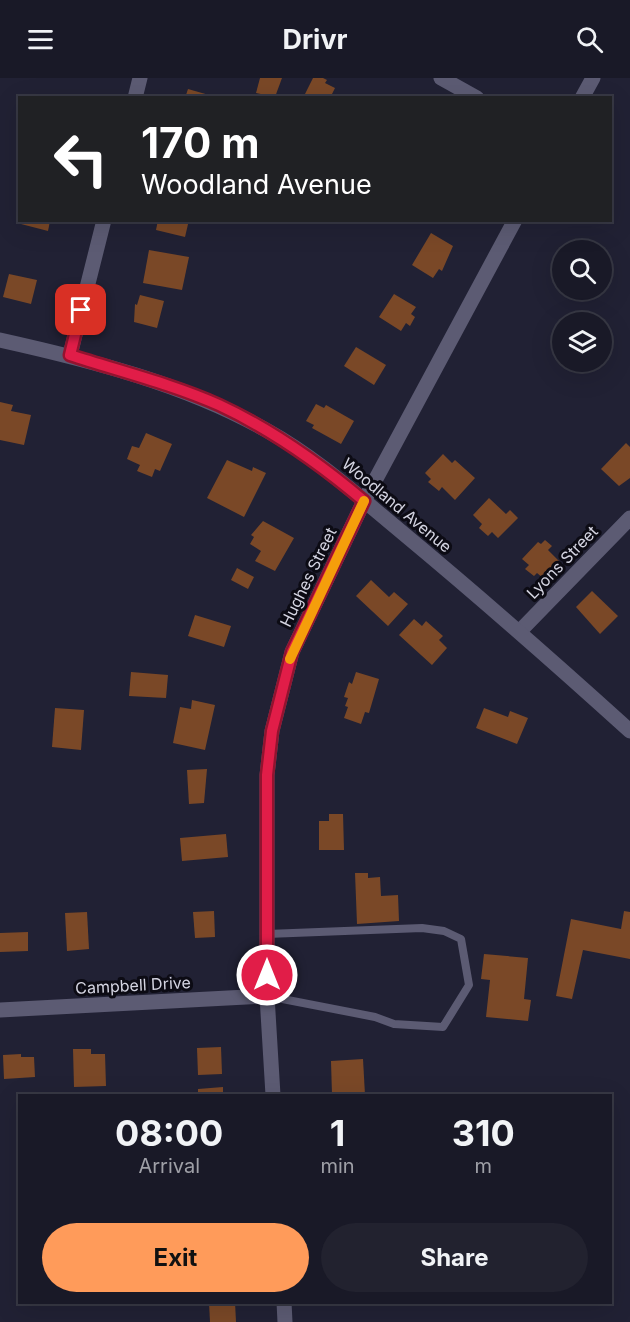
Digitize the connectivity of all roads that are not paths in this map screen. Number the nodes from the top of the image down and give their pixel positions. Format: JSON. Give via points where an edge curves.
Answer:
{"nodes":[{"id":1,"x":140,"y":78,"type":"edge"},
{"id":2,"x":441,"y":78,"type":"edge"},
{"id":3,"x":593,"y":78,"type":"edge"},
{"id":4,"x":136,"y":96,"type":"edge"},
{"id":5,"x":473,"y":96,"type":"edge"},
{"id":6,"x":583,"y":96,"type":"edge"},
{"id":7,"x":103,"y":222,"type":"edge"},
{"id":8,"x":514,"y":222,"type":"edge"},
{"id":9,"x":0,"y":340,"type":"edge"},
{"id":10,"x":70,"y":355,"type":"junction"},
{"id":11,"x":364,"y":501,"type":"junction"},
{"id":12,"x":630,"y":518,"type":"edge"},
{"id":13,"x":520,"y":631,"type":"junction"},
{"id":14,"x":630,"y":731,"type":"edge"},
{"id":15,"x":267,"y":934,"type":"junction"},
{"id":16,"x":267,"y":996,"type":"junction"},
{"id":17,"x":0,"y":1010,"type":"edge"},
{"id":18,"x":273,"y":1094,"type":"edge"},
{"id":19,"x":284,"y":1304,"type":"edge"},
{"id":20,"x":285,"y":1322,"type":"edge"}],
"edges":[{"from":1,"to":4,"type":"street"},
{"from":2,"to":5,"type":"street"},
{"from":3,"to":6,"type":"street"},
{"from":7,"to":10,"type":"street"},
{"from":8,"to":11,"type":"street","name":"Hughes Street"},
{"from":9,"to":10,"type":"street","name":"Woodland Avenue"},
{"from":10,"to":11,"type":"street","name":"Woodland Avenue","via":[[218,405],[319,463]]},
{"from":11,"to":13,"type":"street","name":"Woodland Avenue"},
{"from":11,"to":15,"type":"street","name":"Hughes Street","via":[[292,652],[272,731],[267,775]]},
{"from":12,"to":13,"type":"street","name":"Lyons Street"},
{"from":13,"to":14,"type":"street","name":"Woodland Avenue"},
{"from":15,"to":16,"type":"street","name":"Hughes Street"},
{"from":15,"to":16,"type":"lane","via":[[422,928],[444,931],[461,939],[469,985],[443,1027],[394,1024]]},
{"from":16,"to":17,"type":"street","name":"Campbell Drive"},
{"from":16,"to":18,"type":"street","name":"Hughes Street"},
{"from":19,"to":20,"type":"street"}]}
